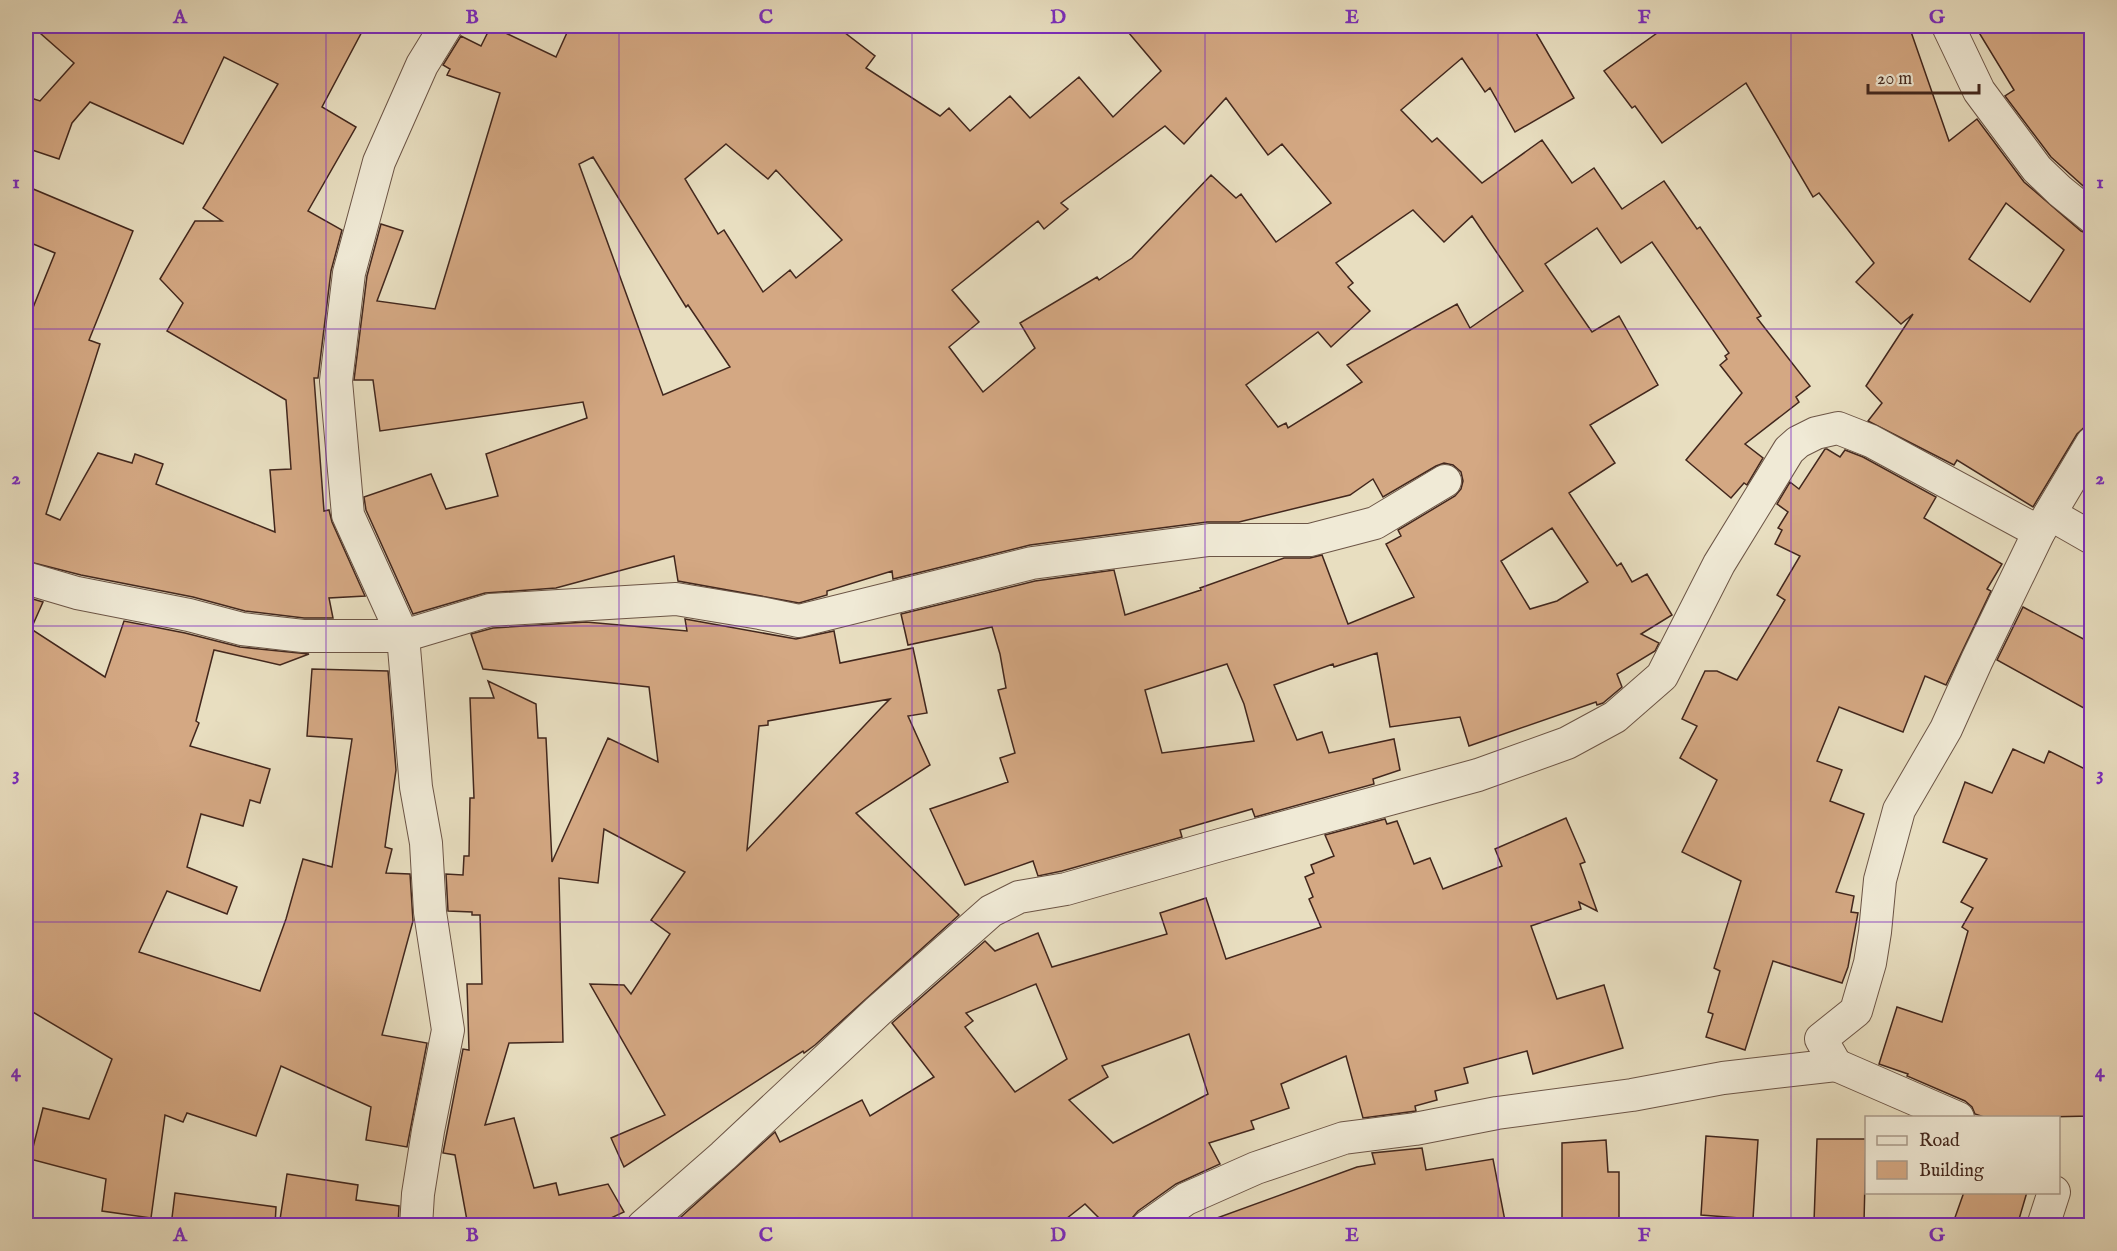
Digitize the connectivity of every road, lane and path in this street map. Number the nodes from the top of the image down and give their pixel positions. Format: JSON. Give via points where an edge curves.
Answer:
{"nodes":[{"id":1,"x":446,"y":26,"type":"edge"},
{"id":2,"x":1948,"y":26,"type":"edge"},
{"id":3,"x":2091,"y":217,"type":"edge"},
{"id":4,"x":2091,"y":443,"type":"edge"},
{"id":5,"x":1445,"y":481,"type":"dead end"},
{"id":6,"x":2045,"y":523,"type":"junction"},
{"id":7,"x":2091,"y":538,"type":"edge"},
{"id":8,"x":26,"y":578,"type":"edge"},
{"id":9,"x":403,"y":636,"type":"junction"},
{"id":10,"x":1836,"y":1065,"type":"junction"},
{"id":11,"x":1953,"y":1116,"type":"edge"},
{"id":12,"x":2053,"y":1194,"type":"edge"},
{"id":13,"x":416,"y":1226,"type":"edge"},
{"id":14,"x":643,"y":1226,"type":"edge"},
{"id":15,"x":1148,"y":1226,"type":"edge"},
{"id":16,"x":2043,"y":1226,"type":"edge"}],
"edges":[{"from":1,"to":9,"type":"street","via":[[422,65],[379,162],[349,273],[336,381],[348,515]]},
{"from":2,"to":3,"type":"street","via":[[1978,91],[2037,169]]},
{"from":4,"to":6,"type":"street"},
{"from":5,"to":9,"type":"street","via":[[1375,524],[1310,540],[1209,540],[1032,563],[799,621],[676,599],[490,610]]},
{"from":6,"to":7,"type":"street"},
{"from":6,"to":10,"type":"street","via":[[1946,729],[1899,810],[1880,880],[1870,963],[1856,1011],[1821,1039]]},
{"from":6,"to":14,"type":"street","via":[[1838,428],[1798,442],[1789,450],[1719,564],[1662,676],[1615,717],[1567,742],[1478,775],[1066,889],[1019,897],[991,910]]},
{"from":8,"to":9,"type":"street","via":[[242,629],[303,636]]},
{"from":9,"to":13,"type":"street","via":[[430,912],[448,1030],[428,1131]]},
{"from":10,"to":11,"type":"street"},
{"from":10,"to":15,"type":"street","via":[[1723,1078],[1344,1138],[1256,1168],[1186,1199]]},
{"from":12,"to":16,"type":"street"}]}
